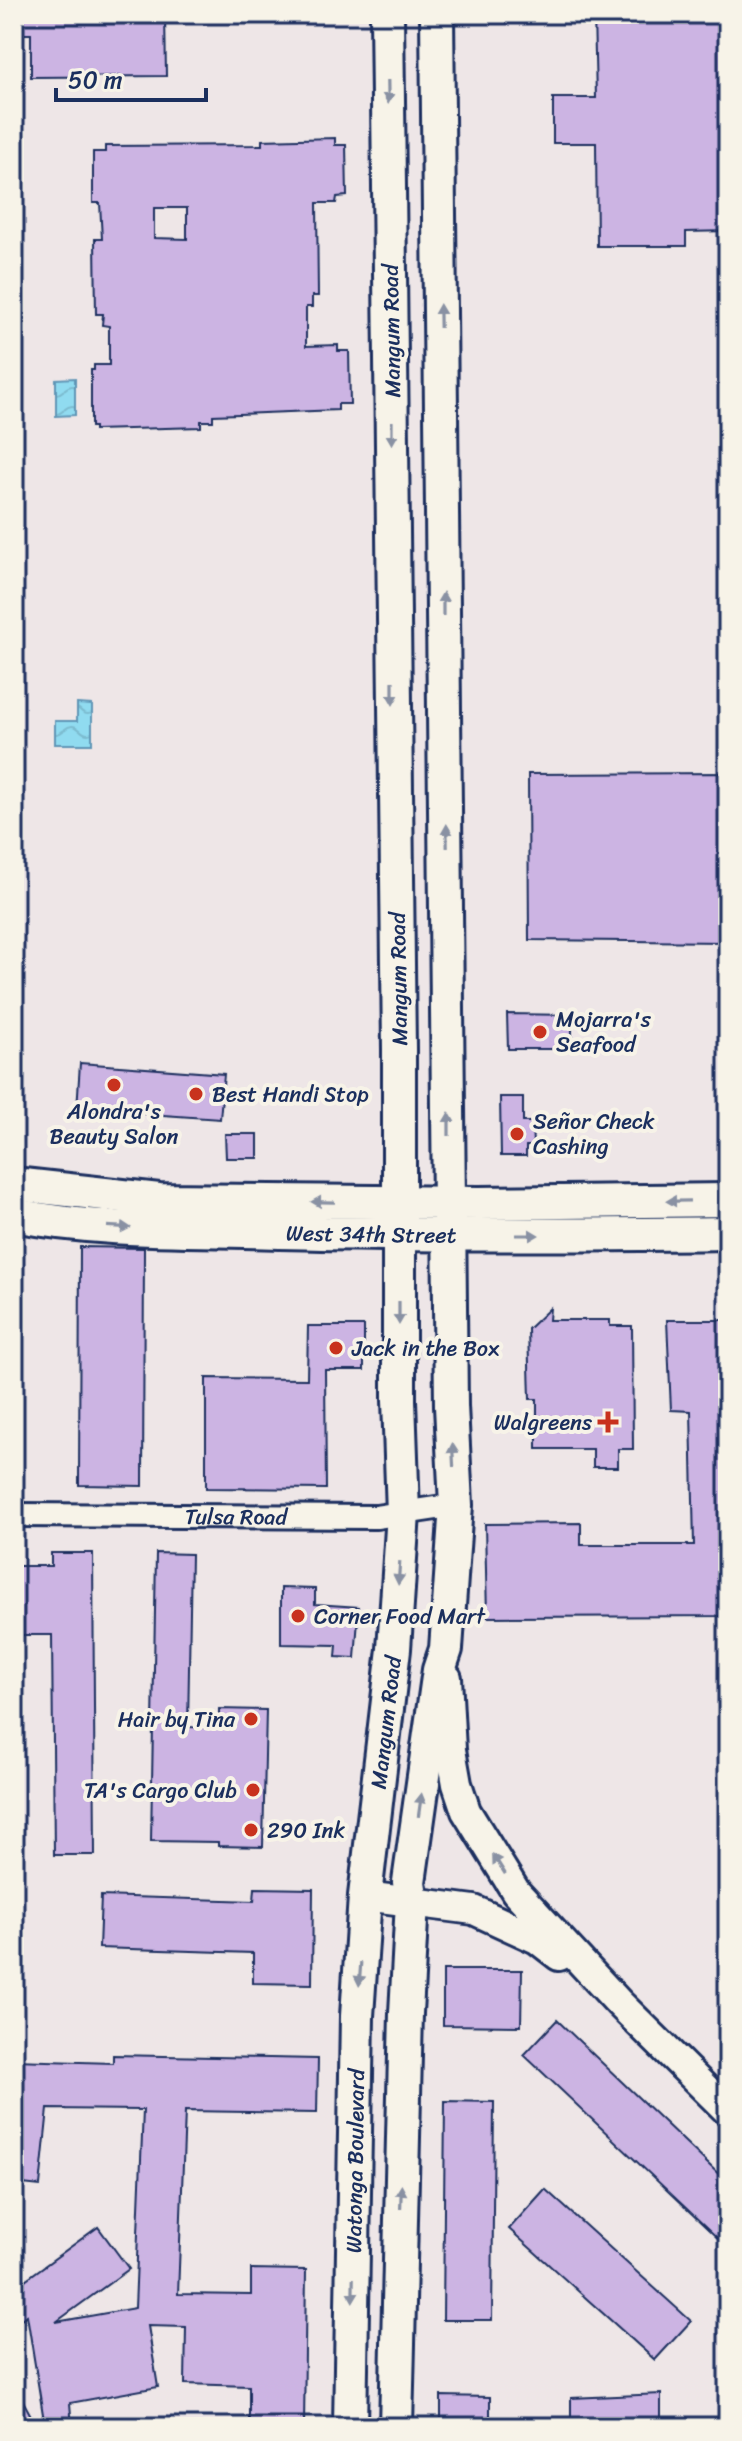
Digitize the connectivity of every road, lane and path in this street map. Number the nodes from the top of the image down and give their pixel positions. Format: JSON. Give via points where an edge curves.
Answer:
{"nodes":[{"id":1,"x":387,"y":14,"type":"edge"},
{"id":2,"x":437,"y":14,"type":"edge"},
{"id":3,"x":441,"y":353,"type":"junction"},
{"id":4,"x":392,"y":355,"type":"junction"},
{"id":5,"x":396,"y":879,"type":"junction"},
{"id":6,"x":447,"y":880,"type":"junction"},
{"id":7,"x":14,"y":1184,"type":"edge"},
{"id":8,"x":71,"y":1192,"type":"junction"},
{"id":9,"x":728,"y":1200,"type":"edge"},
{"id":10,"x":400,"y":1202,"type":"junction"},
{"id":11,"x":449,"y":1202,"type":"junction"},
{"id":12,"x":14,"y":1215,"type":"edge"},
{"id":13,"x":68,"y":1224,"type":"junction"},
{"id":14,"x":728,"y":1233,"type":"edge"},
{"id":15,"x":400,"y":1235,"type":"junction"},
{"id":16,"x":449,"y":1235,"type":"junction"},
{"id":17,"x":456,"y":1505,"type":"junction"},
{"id":18,"x":403,"y":1513,"type":"junction"},
{"id":19,"x":14,"y":1515,"type":"edge"},
{"id":20,"x":446,"y":1649,"type":"junction"},
{"id":21,"x":365,"y":1896,"type":"junction"},
{"id":22,"x":412,"y":1902,"type":"junction"},
{"id":23,"x":619,"y":2003,"type":"junction"},
{"id":24,"x":728,"y":2111,"type":"edge"},
{"id":25,"x":350,"y":2427,"type":"edge"},
{"id":26,"x":396,"y":2427,"type":"edge"}],
"edges":[{"from":1,"to":4,"type":"main road","name":"Mangum Road","one_way":true},
{"from":3,"to":2,"type":"main road","name":"Mangum Road","one_way":true},
{"from":3,"to":4,"type":"main road"},
{"from":6,"to":3,"type":"main road","name":"Mangum Road","one_way":true},
{"from":4,"to":5,"type":"main road","name":"Mangum Road","one_way":true},
{"from":5,"to":6,"type":"main road"},
{"from":5,"to":10,"type":"main road","name":"Mangum Road"},
{"from":11,"to":6,"type":"main road","name":"Mangum Road","one_way":true},
{"from":7,"to":8,"type":"main road","name":"West 34th Street"},
{"from":10,"to":8,"type":"main road","name":"West 34th Street","one_way":true,"via":[[159,1200]]},
{"from":8,"to":13,"type":"main road"},
{"from":9,"to":11,"type":"main road","name":"West 34th Street","one_way":true},
{"from":10,"to":11,"type":"main road","name":"West 34th Street"},
{"from":10,"to":15,"type":"main road","name":"Mangum Road"},
{"from":11,"to":16,"type":"main road","name":"Mangum Road"},
{"from":12,"to":13,"type":"main road","name":"West 34th Street"},
{"from":13,"to":15,"type":"main road","name":"West 34th Street","one_way":true},
{"from":16,"to":14,"type":"main road","name":"West 34th Street","one_way":true},
{"from":15,"to":16,"type":"main road","name":"West 34th Street"},
{"from":15,"to":18,"type":"main road","name":"Mangum Road","one_way":true},
{"from":17,"to":16,"type":"main road","name":"Mangum Road","one_way":true},
{"from":17,"to":18,"type":"street","name":"Tulsa Road"},
{"from":17,"to":20,"type":"main road","name":"Mangum Road"},
{"from":18,"to":19,"type":"street","name":"Tulsa Road"},
{"from":18,"to":21,"type":"main road","name":"Mangum Road","one_way":true,"via":[[394,1649]]},
{"from":22,"to":20,"type":"main road","name":"Mangum Road","one_way":true,"via":[[414,1843]]},
{"from":23,"to":20,"type":"street","name":"Mangum Road","one_way":true,"via":[[516,1892],[466,1811],[451,1750]]},
{"from":21,"to":22,"type":"street","name":"Mangum Road"},
{"from":21,"to":25,"type":"main road","name":"Watonga Boulevard","one_way":true,"via":[[357,2016]]},
{"from":22,"to":23,"type":"street","name":"Mangum Road","via":[[474,1910],[537,1939]]},
{"from":26,"to":22,"type":"main road","one_way":true},
{"from":23,"to":24,"type":"street","name":"Mangum Road"}]}
